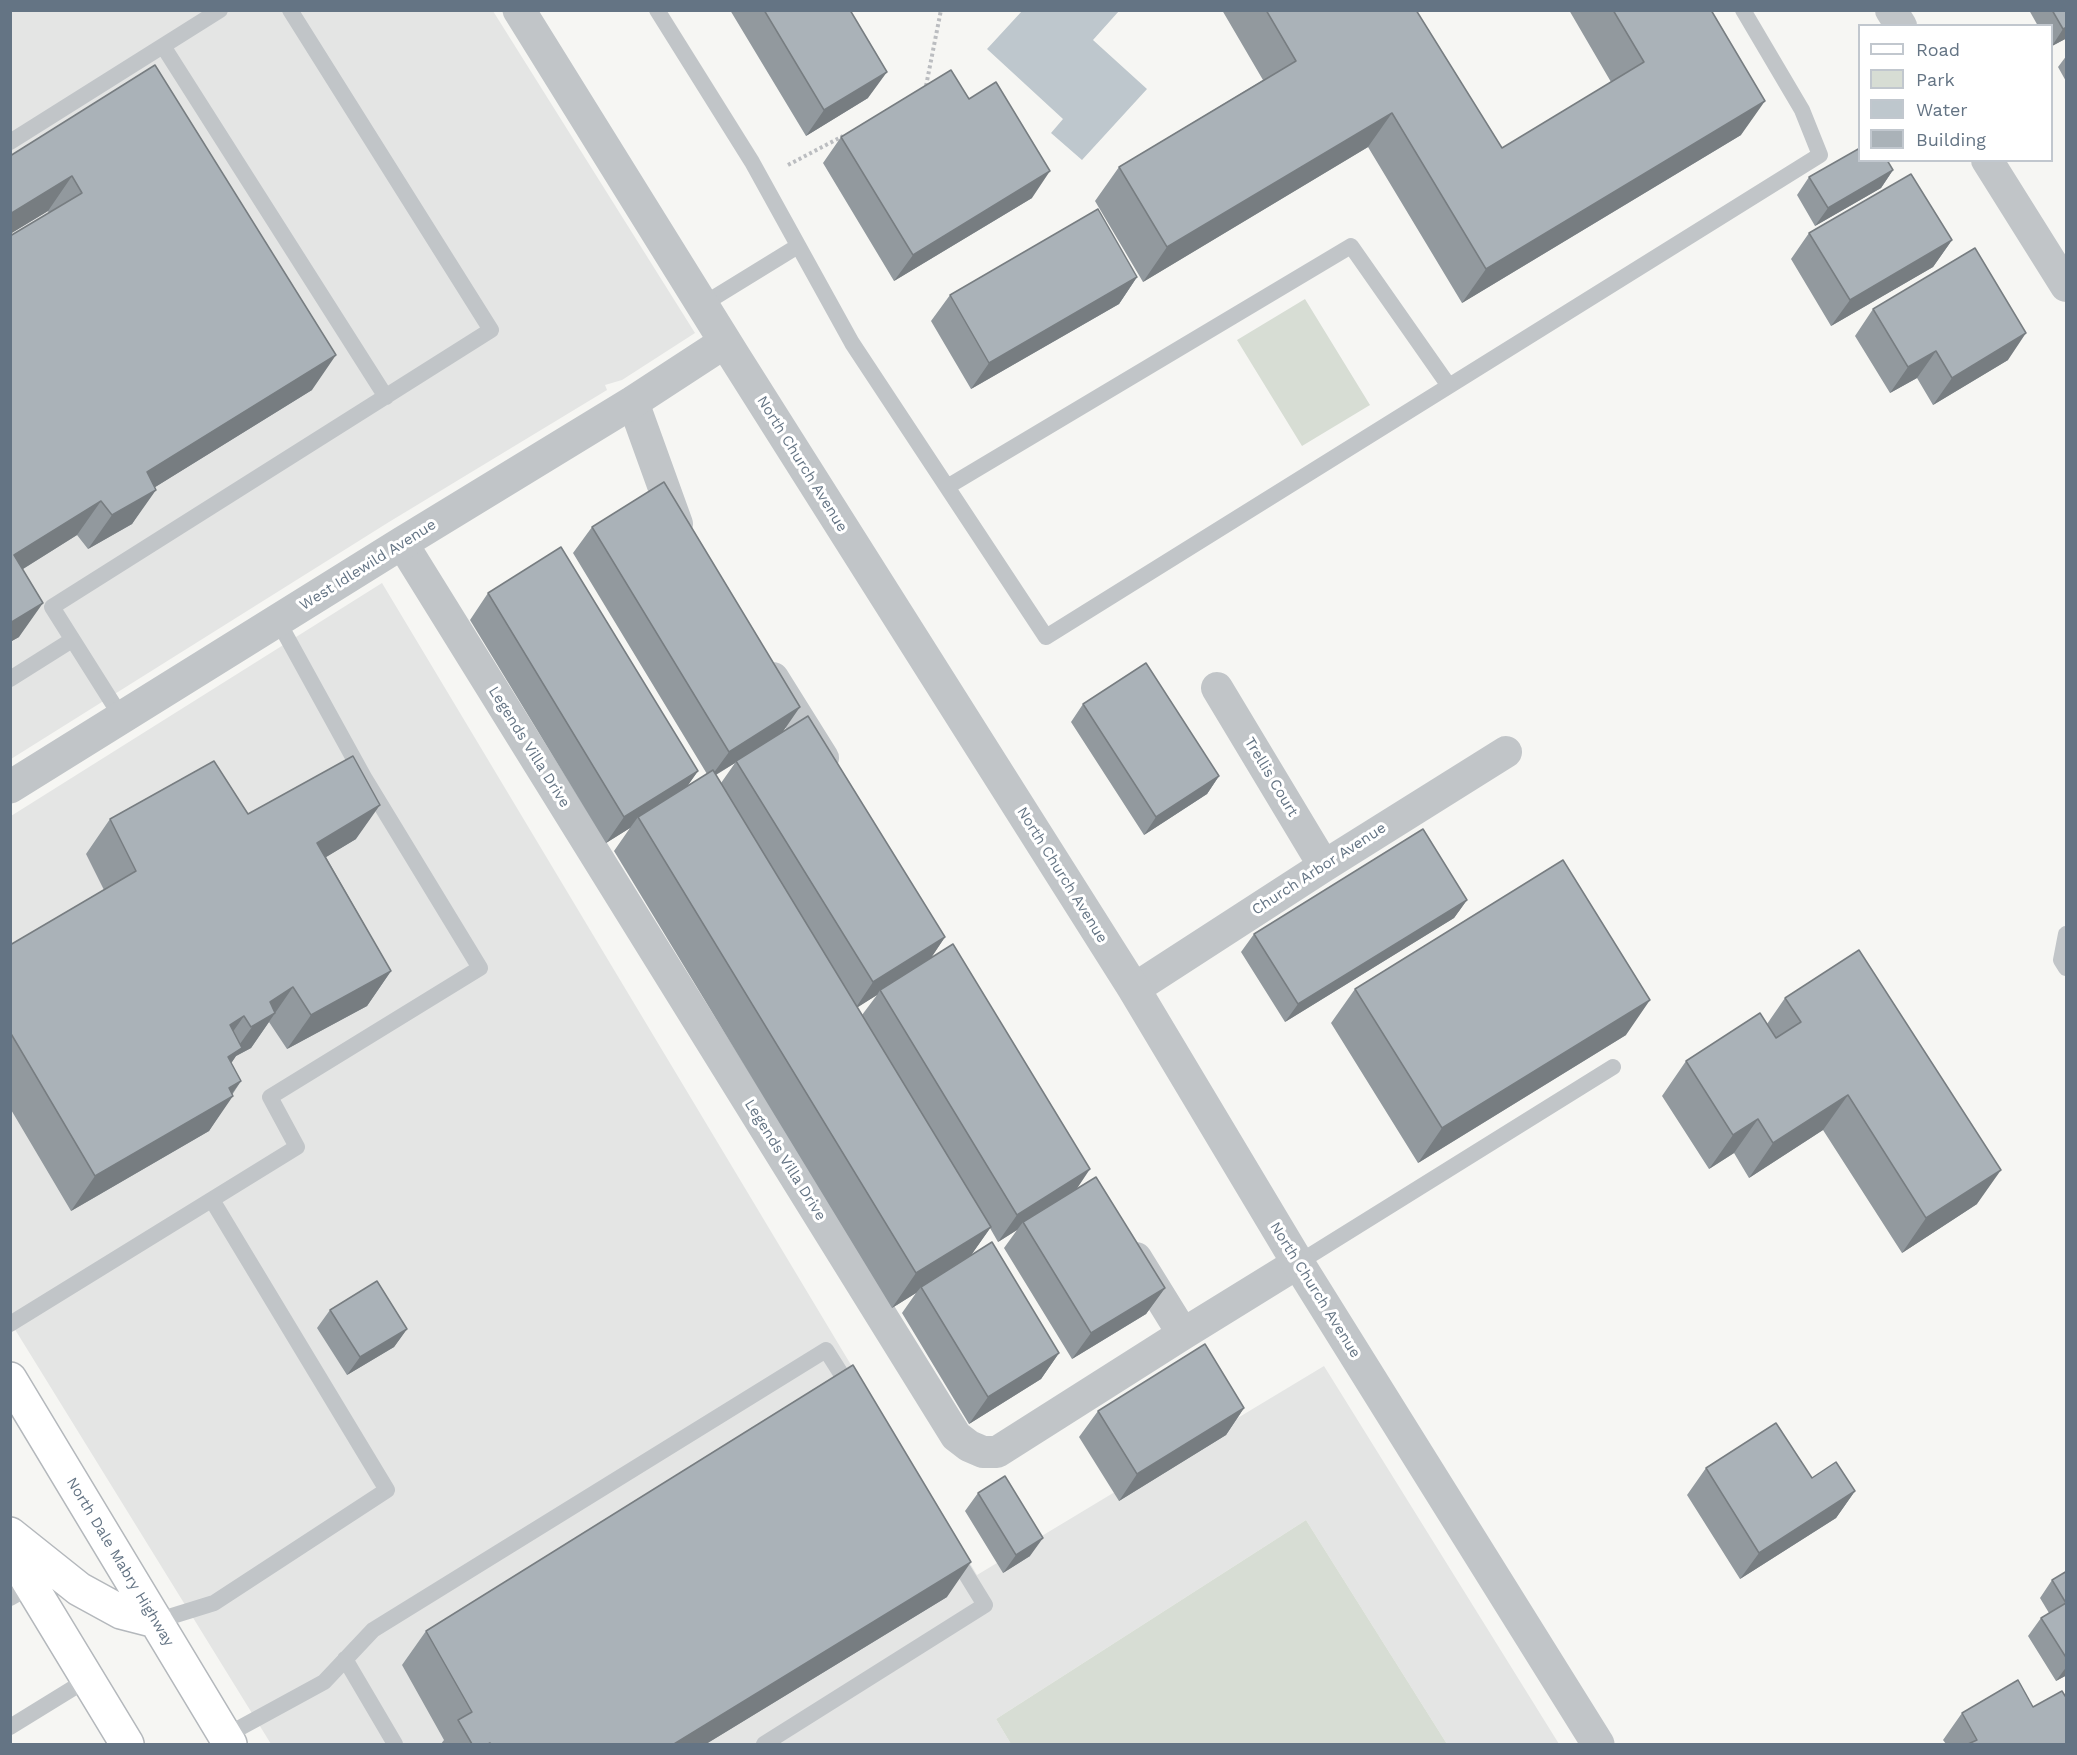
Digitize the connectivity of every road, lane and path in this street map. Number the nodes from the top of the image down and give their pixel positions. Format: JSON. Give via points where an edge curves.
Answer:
{"nodes":[{"id":1,"x":220,"y":10,"type":"edge"},
{"id":2,"x":290,"y":10,"type":"edge"},
{"id":3,"x":519,"y":10,"type":"edge"},
{"id":4,"x":657,"y":10,"type":"edge"},
{"id":5,"x":942,"y":10,"type":"edge"},
{"id":6,"x":1743,"y":10,"type":"edge"},
{"id":7,"x":1891,"y":10,"type":"edge"},
{"id":8,"x":1900,"y":24,"type":"edge"},
{"id":9,"x":163,"y":46,"type":"junction"},
{"id":10,"x":918,"y":90,"type":"edge"},
{"id":11,"x":852,"y":131,"type":"edge"},
{"id":12,"x":10,"y":142,"type":"edge"},
{"id":13,"x":1988,"y":162,"type":"edge"},
{"id":14,"x":761,"y":179,"type":"junction"},
{"id":15,"x":798,"y":246,"type":"junction"},
{"id":16,"x":2067,"y":286,"type":"edge"},
{"id":17,"x":702,"y":305,"type":"junction"},
{"id":18,"x":725,"y":342,"type":"junction"},
{"id":19,"x":1449,"y":386,"type":"junction"},
{"id":20,"x":386,"y":397,"type":"junction"},
{"id":21,"x":633,"y":402,"type":"junction"},
{"id":22,"x":946,"y":487,"type":"junction"},
{"id":23,"x":402,"y":543,"type":"junction"},
{"id":24,"x":692,"y":549,"type":"edge"},
{"id":25,"x":278,"y":621,"type":"junction"},
{"id":26,"x":72,"y":640,"type":"junction"},
{"id":27,"x":755,"y":650,"type":"edge"},
{"id":28,"x":10,"y":679,"type":"edge"},
{"id":29,"x":1217,"y":688,"type":"dead end"},
{"id":30,"x":122,"y":718,"type":"junction"},
{"id":31,"x":1506,"y":752,"type":"dead end"},
{"id":32,"x":837,"y":780,"type":"edge"},
{"id":33,"x":10,"y":787,"type":"edge"},
{"id":34,"x":1324,"y":866,"type":"junction"},
{"id":35,"x":2067,"y":934,"type":"edge"},
{"id":36,"x":2067,"y":968,"type":"edge"},
{"id":37,"x":1134,"y":989,"type":"junction"},
{"id":38,"x":1613,"y":1067,"type":"dead end"},
{"id":39,"x":212,"y":1200,"type":"junction"},
{"id":40,"x":1120,"y":1233,"type":"edge"},
{"id":41,"x":1298,"y":1263,"type":"junction"},
{"id":42,"x":10,"y":1324,"type":"edge"},
{"id":43,"x":1183,"y":1334,"type":"junction"},
{"id":44,"x":10,"y":1379,"type":"edge"},
{"id":45,"x":863,"y":1409,"type":"edge"},
{"id":46,"x":10,"y":1534,"type":"edge"},
{"id":47,"x":943,"y":1536,"type":"edge"},
{"id":48,"x":10,"y":1551,"type":"edge"},
{"id":49,"x":21,"y":1592,"type":"edge"},
{"id":50,"x":156,"y":1621,"type":"junction"},
{"id":51,"x":345,"y":1659,"type":"junction"},
{"id":52,"x":88,"y":1679,"type":"junction"},
{"id":53,"x":10,"y":1727,"type":"edge"},
{"id":54,"x":227,"y":1740,"type":"edge"},
{"id":55,"x":127,"y":1744,"type":"edge"},
{"id":56,"x":395,"y":1744,"type":"edge"},
{"id":57,"x":764,"y":1744,"type":"edge"},
{"id":58,"x":1598,"y":1744,"type":"edge"}],
"edges":[{"from":1,"to":9,"type":"lane"},
{"from":2,"to":20,"type":"lane","via":[[491,330]]},
{"from":3,"to":17,"type":"street","name":"North Church Avenue"},
{"from":4,"to":14,"type":"lane"},
{"from":5,"to":10,"type":"path","via":[[928,85]]},
{"from":6,"to":19,"type":"lane","via":[[1802,110],[1820,154]]},
{"from":7,"to":8,"type":"street"},
{"from":9,"to":12,"type":"lane"},
{"from":9,"to":20,"type":"lane"},
{"from":11,"to":14,"type":"path"},
{"from":13,"to":16,"type":"street"},
{"from":14,"to":15,"type":"lane"},
{"from":15,"to":17,"type":"lane"},
{"from":15,"to":22,"type":"lane","via":[[852,343]]},
{"from":17,"to":18,"type":"street","name":"North Church Avenue"},
{"from":18,"to":21,"type":"street","name":"West Idlewild Avenue"},
{"from":18,"to":37,"type":"street","name":"North Church Avenue"},
{"from":19,"to":22,"type":"lane","via":[[1351,246]]},
{"from":19,"to":22,"type":"lane","via":[[1046,638]]},
{"from":20,"to":26,"type":"lane","via":[[51,607]]},
{"from":21,"to":23,"type":"street","name":"West Idlewild Avenue"},
{"from":21,"to":24,"type":"street","via":[[674,519]]},
{"from":23,"to":25,"type":"street","name":"West Idlewild Avenue"},
{"from":23,"to":43,"type":"street","name":"Legends Villa Drive","via":[[956,1436],[983,1452],[998,1452]]},
{"from":25,"to":30,"type":"street","name":"West Idlewild Avenue"},
{"from":25,"to":39,"type":"lane","via":[[365,779],[480,968],[270,1097],[297,1147]]},
{"from":26,"to":28,"type":"lane"},
{"from":26,"to":30,"type":"lane"},
{"from":27,"to":32,"type":"street"},
{"from":29,"to":34,"type":"street","name":"Trellis Court"},
{"from":30,"to":33,"type":"street","name":"West Idlewild Avenue"},
{"from":31,"to":34,"type":"street","name":"Church Arbor Avenue"},
{"from":34,"to":37,"type":"street","name":"Church Arbor Avenue"},
{"from":35,"to":36,"type":"lane","via":[[2061,960]]},
{"from":37,"to":41,"type":"street","name":"North Church Avenue"},
{"from":38,"to":41,"type":"lane"},
{"from":39,"to":42,"type":"lane"},
{"from":39,"to":50,"type":"lane","via":[[387,1490],[214,1603]]},
{"from":40,"to":43,"type":"street"},
{"from":41,"to":43,"type":"street","name":"Legends Villa Drive"},
{"from":41,"to":58,"type":"street","name":"North Church Avenue"},
{"from":44,"to":50,"type":"main road","name":"North Dale Mabry Highway"},
{"from":45,"to":51,"type":"lane","via":[[826,1350],[373,1630]]},
{"from":46,"to":50,"type":"main road","via":[[79,1589],[121,1612]]},
{"from":47,"to":57,"type":"lane","via":[[985,1605]]},
{"from":48,"to":49,"type":"main road"},
{"from":49,"to":52,"type":"main road"},
{"from":50,"to":54,"type":"main road","name":"North Dale Mabry Highway"},
{"from":51,"to":54,"type":"lane","via":[[324,1682]]},
{"from":51,"to":56,"type":"lane"},
{"from":52,"to":53,"type":"lane"},
{"from":52,"to":55,"type":"main road"}]}
